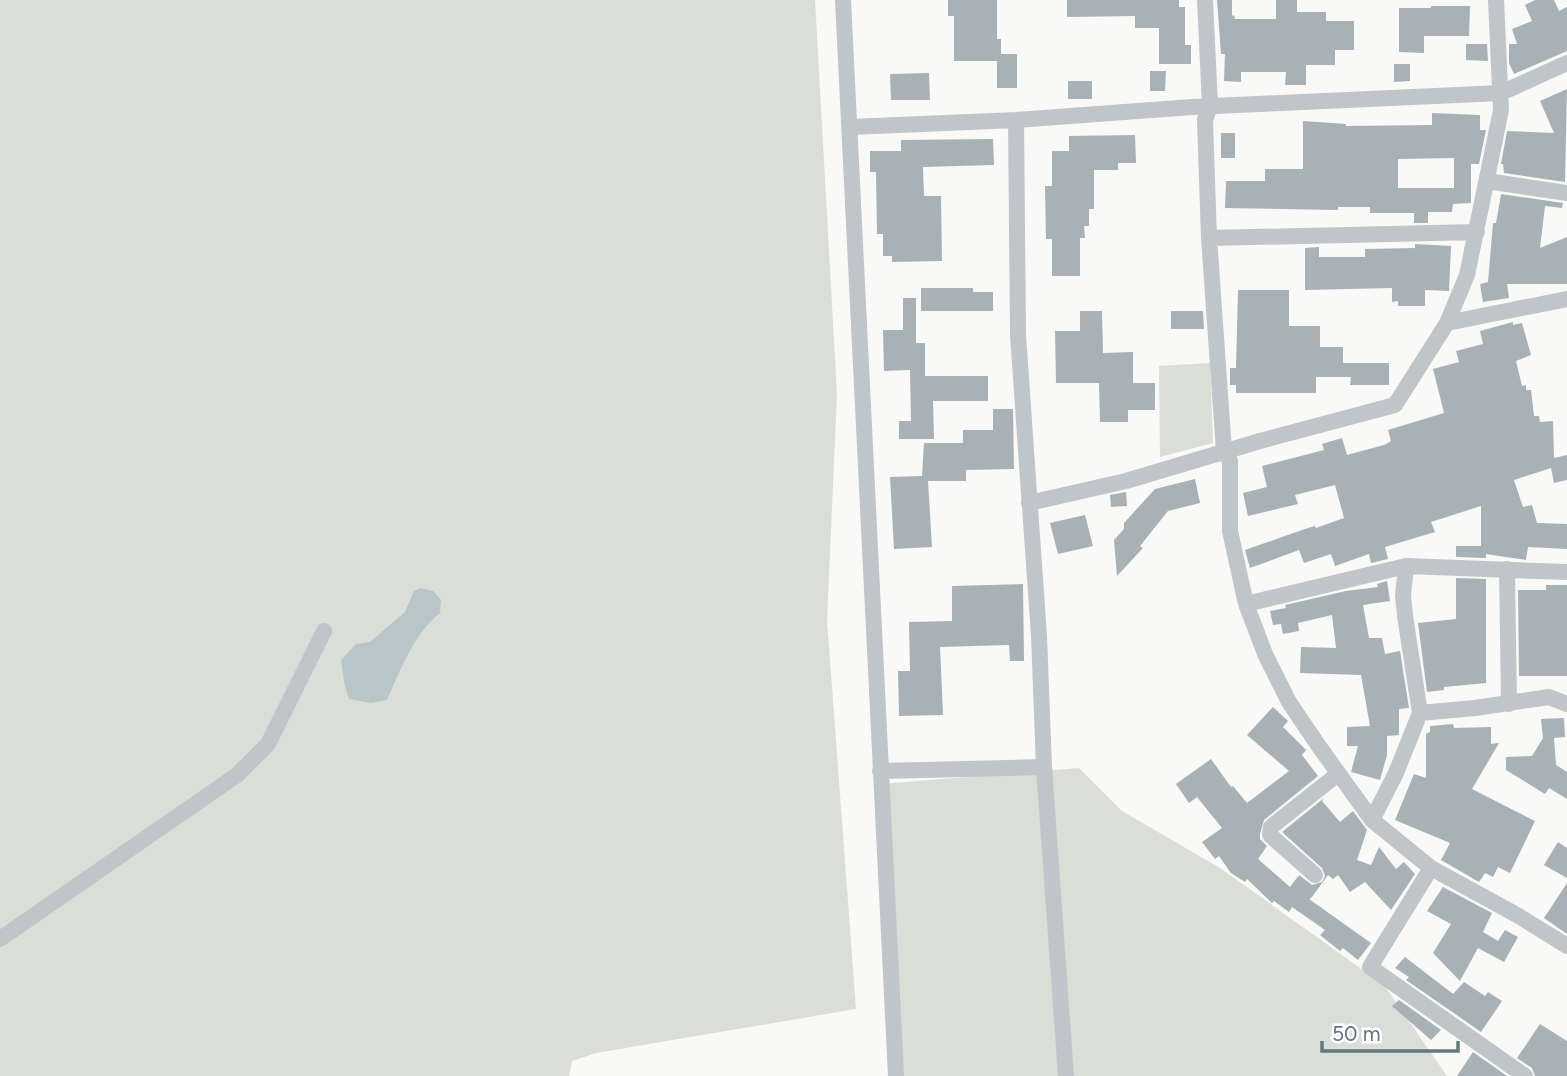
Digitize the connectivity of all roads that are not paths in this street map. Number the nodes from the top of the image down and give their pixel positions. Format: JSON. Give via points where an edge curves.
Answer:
{"nodes":[{"id":1,"x":843,"y":0,"type":"edge"},
{"id":2,"x":1205,"y":0,"type":"edge"},
{"id":3,"x":1496,"y":0,"type":"edge"},
{"id":4,"x":1567,"y":63,"type":"edge"},
{"id":5,"x":1501,"y":93,"type":"junction"},
{"id":6,"x":1210,"y":106,"type":"junction"},
{"id":7,"x":1016,"y":120,"type":"junction"},
{"id":8,"x":851,"y":127,"type":"junction"},
{"id":9,"x":1487,"y":181,"type":"junction"},
{"id":10,"x":1567,"y":193,"type":"edge"},
{"id":11,"x":1476,"y":232,"type":"junction"},
{"id":12,"x":1209,"y":238,"type":"junction"},
{"id":13,"x":1567,"y":299,"type":"edge"},
{"id":14,"x":1447,"y":323,"type":"junction"},
{"id":15,"x":1224,"y":451,"type":"junction"},
{"id":16,"x":1028,"y":503,"type":"junction"},
{"id":17,"x":1406,"y":566,"type":"junction"},
{"id":18,"x":1507,"y":569,"type":"junction"},
{"id":19,"x":1567,"y":572,"type":"edge"},
{"id":20,"x":1246,"y":604,"type":"junction"},
{"id":21,"x":324,"y":631,"type":"dead end"},
{"id":22,"x":1509,"y":704,"type":"junction"},
{"id":23,"x":1567,"y":704,"type":"edge"},
{"id":24,"x":1420,"y":713,"type":"junction"},
{"id":25,"x":1044,"y":767,"type":"junction"},
{"id":26,"x":880,"y":771,"type":"junction"},
{"id":27,"x":1338,"y":774,"type":"junction"},
{"id":28,"x":1372,"y":821,"type":"junction"},
{"id":29,"x":1431,"y":868,"type":"junction"},
{"id":30,"x":1315,"y":875,"type":"dead end"},
{"id":31,"x":0,"y":939,"type":"edge"},
{"id":32,"x":1567,"y":946,"type":"edge"},
{"id":33,"x":896,"y":1076,"type":"edge"},
{"id":34,"x":1066,"y":1076,"type":"edge"},
{"id":35,"x":1525,"y":1076,"type":"edge"}],
"edges":[{"from":1,"to":8,"type":"street"},
{"from":2,"to":6,"type":"street"},
{"from":3,"to":5,"type":"street"},
{"from":4,"to":5,"type":"street"},
{"from":5,"to":6,"type":"street"},
{"from":5,"to":9,"type":"street"},
{"from":6,"to":7,"type":"street"},
{"from":6,"to":12,"type":"street","via":[[1205,121]]},
{"from":7,"to":8,"type":"street"},
{"from":7,"to":16,"type":"street","via":[[1018,335]]},
{"from":8,"to":26,"type":"street"},
{"from":9,"to":10,"type":"street"},
{"from":9,"to":11,"type":"street"},
{"from":11,"to":12,"type":"street"},
{"from":11,"to":14,"type":"street","via":[[1467,275]]},
{"from":12,"to":15,"type":"street"},
{"from":13,"to":14,"type":"street"},
{"from":14,"to":15,"type":"street","via":[[1395,405]]},
{"from":15,"to":16,"type":"street","via":[[1126,481]]},
{"from":15,"to":20,"type":"street","via":[[1230,461],[1230,531]]},
{"from":16,"to":25,"type":"street"},
{"from":17,"to":18,"type":"street"},
{"from":17,"to":20,"type":"street"},
{"from":17,"to":24,"type":"street","via":[[1405,616]]},
{"from":18,"to":19,"type":"street"},
{"from":18,"to":22,"type":"street"},
{"from":20,"to":27,"type":"street","via":[[1289,702]]},
{"from":21,"to":31,"type":"street","via":[[268,744],[237,775]]},
{"from":22,"to":23,"type":"street","via":[[1549,696]]},
{"from":22,"to":24,"type":"street"},
{"from":24,"to":28,"type":"street"},
{"from":25,"to":26,"type":"street"},
{"from":25,"to":34,"type":"street"},
{"from":26,"to":33,"type":"street"},
{"from":27,"to":28,"type":"street"},
{"from":27,"to":30,"type":"street","via":[[1269,831]]},
{"from":28,"to":29,"type":"street"},
{"from":29,"to":32,"type":"street"},
{"from":29,"to":35,"type":"street","via":[[1370,967]]}]}
